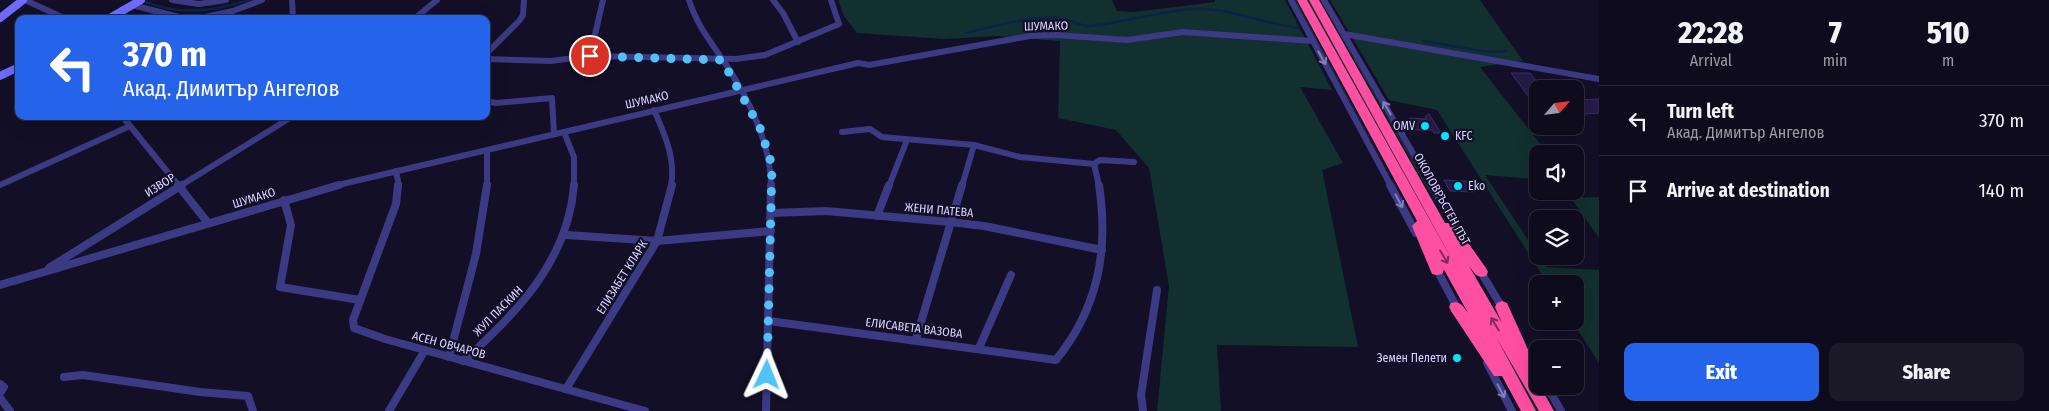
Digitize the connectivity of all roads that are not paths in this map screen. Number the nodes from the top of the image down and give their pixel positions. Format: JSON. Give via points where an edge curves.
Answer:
{"nodes":[{"id":1,"x":24,"y":0,"type":"edge"},
{"id":2,"x":141,"y":0,"type":"edge"},
{"id":3,"x":172,"y":0,"type":"edge"},
{"id":4,"x":226,"y":0,"type":"edge"},
{"id":5,"x":262,"y":0,"type":"edge"},
{"id":6,"x":292,"y":0,"type":"edge"},
{"id":7,"x":437,"y":0,"type":"edge"},
{"id":8,"x":524,"y":0,"type":"edge"},
{"id":9,"x":603,"y":0,"type":"edge"},
{"id":10,"x":689,"y":0,"type":"edge"},
{"id":11,"x":773,"y":0,"type":"edge"},
{"id":12,"x":832,"y":0,"type":"edge"},
{"id":13,"x":1290,"y":0,"type":"edge"},
{"id":14,"x":1302,"y":0,"type":"edge"},
{"id":15,"x":1314,"y":0,"type":"edge"},
{"id":16,"x":1324,"y":0,"type":"edge"},
{"id":17,"x":132,"y":5,"type":"junction"},
{"id":18,"x":57,"y":15,"type":"edge"},
{"id":19,"x":115,"y":15,"type":"edge"},
{"id":20,"x":171,"y":15,"type":"edge"},
{"id":21,"x":214,"y":15,"type":"edge"},
{"id":22,"x":293,"y":15,"type":"edge"},
{"id":23,"x":419,"y":15,"type":"edge"},
{"id":24,"x":0,"y":18,"type":"edge"},
{"id":25,"x":1344,"y":34,"type":"junction"},
{"id":26,"x":798,"y":42,"type":"junction"},
{"id":27,"x":1313,"y":42,"type":"junction"},
{"id":28,"x":490,"y":50,"type":"edge"},
{"id":29,"x":590,"y":56,"type":"junction"},
{"id":30,"x":490,"y":60,"type":"edge"},
{"id":31,"x":722,"y":60,"type":"junction"},
{"id":32,"x":15,"y":68,"type":"edge"},
{"id":33,"x":0,"y":76,"type":"edge"},
{"id":34,"x":1598,"y":79,"type":"edge"},
{"id":35,"x":741,"y":90,"type":"junction"},
{"id":36,"x":490,"y":102,"type":"edge"},
{"id":37,"x":654,"y":110,"type":"junction"},
{"id":38,"x":125,"y":120,"type":"edge"},
{"id":39,"x":287,"y":120,"type":"edge"},
{"id":40,"x":130,"y":126,"type":"junction"},
{"id":41,"x":564,"y":132,"type":"junction"},
{"id":42,"x":842,"y":132,"type":"dead end"},
{"id":43,"x":554,"y":134,"type":"junction"},
{"id":44,"x":907,"y":140,"type":"junction"},
{"id":45,"x":974,"y":145,"type":"junction"},
{"id":46,"x":487,"y":150,"type":"junction"},
{"id":47,"x":1134,"y":162,"type":"dead end"},
{"id":48,"x":1094,"y":164,"type":"junction"},
{"id":49,"x":396,"y":171,"type":"junction"},
{"id":50,"x":1407,"y":181,"type":"junction"},
{"id":51,"x":0,"y":185,"type":"edge"},
{"id":52,"x":178,"y":187,"type":"junction"},
{"id":53,"x":284,"y":200,"type":"junction"},
{"id":54,"x":772,"y":213,"type":"junction"},
{"id":55,"x":877,"y":216,"type":"junction"},
{"id":56,"x":950,"y":222,"type":"junction"},
{"id":57,"x":208,"y":224,"type":"junction"},
{"id":58,"x":771,"y":231,"type":"junction"},
{"id":59,"x":566,"y":235,"type":"junction"},
{"id":60,"x":657,"y":241,"type":"junction"},
{"id":61,"x":1102,"y":250,"type":"junction"},
{"id":62,"x":1437,"y":270,"type":"junction"},
{"id":63,"x":1481,"y":272,"type":"junction"},
{"id":64,"x":40,"y":273,"type":"junction"},
{"id":65,"x":1010,"y":275,"type":"dead end"},
{"id":66,"x":0,"y":285,"type":"edge"},
{"id":67,"x":1157,"y":290,"type":"dead end"},
{"id":68,"x":360,"y":300,"type":"junction"},
{"id":69,"x":1456,"y":307,"type":"junction"},
{"id":70,"x":1502,"y":307,"type":"junction"},
{"id":71,"x":769,"y":322,"type":"junction"},
{"id":72,"x":916,"y":340,"type":"junction"},
{"id":73,"x":979,"y":348,"type":"junction"},
{"id":74,"x":426,"y":350,"type":"junction"},
{"id":75,"x":1529,"y":354,"type":"edge"},
{"id":76,"x":449,"y":357,"type":"junction"},
{"id":77,"x":463,"y":361,"type":"junction"},
{"id":78,"x":64,"y":377,"type":"dead end"},
{"id":79,"x":0,"y":384,"type":"edge"},
{"id":80,"x":566,"y":389,"type":"junction"},
{"id":81,"x":0,"y":393,"type":"edge"},
{"id":82,"x":1552,"y":395,"type":"edge"},
{"id":83,"x":0,"y":398,"type":"edge"},
{"id":84,"x":10,"y":411,"type":"edge"},
{"id":85,"x":253,"y":411,"type":"edge"},
{"id":86,"x":389,"y":411,"type":"edge"},
{"id":87,"x":645,"y":411,"type":"edge"},
{"id":88,"x":766,"y":411,"type":"edge"},
{"id":89,"x":1142,"y":411,"type":"edge"},
{"id":90,"x":1512,"y":411,"type":"edge"},
{"id":91,"x":1528,"y":411,"type":"edge"},
{"id":92,"x":1548,"y":411,"type":"edge"},
{"id":93,"x":1561,"y":411,"type":"edge"}],
"edges":[{"from":1,"to":18,"type":"street"},
{"from":1,"to":24,"type":"street"},
{"from":2,"to":17,"type":"street"},
{"from":3,"to":4,"type":"street","via":[[190,5]]},
{"from":5,"to":21,"type":"street"},
{"from":6,"to":22,"type":"street"},
{"from":7,"to":23,"type":"street"},
{"from":8,"to":28,"type":"street","via":[[523,15],[519,21]]},
{"from":9,"to":29,"type":"street"},
{"from":10,"to":31,"type":"street","via":[[696,25]]},
{"from":11,"to":26,"type":"street"},
{"from":12,"to":26,"type":"street","via":[[839,24]]},
{"from":13,"to":27,"type":"street"},
{"from":14,"to":50,"type":"highway","name":"ОКОЛОВРЪСТЕН ПЪТ"},
{"from":15,"to":50,"type":"highway","name":"ОКОЛОВРЪСТЕН ПЪТ"},
{"from":16,"to":25,"type":"street"},
{"from":17,"to":19,"type":"street"},
{"from":17,"to":20,"type":"street"},
{"from":25,"to":34,"type":"street"},
{"from":63,"to":25,"type":"street","one_way":true},
{"from":26,"to":31,"type":"street","via":[[765,55]]},
{"from":27,"to":35,"type":"street","name":"ШУМАКО","via":[[1183,32],[1127,40],[1030,36],[869,66],[858,63]]},
{"from":27,"to":62,"type":"street","one_way":true},
{"from":29,"to":30,"type":"street","via":[[541,62]]},
{"from":29,"to":31,"type":"street"},
{"from":31,"to":35,"type":"street"},
{"from":32,"to":33,"type":"street"},
{"from":35,"to":37,"type":"street","name":"ШУМАКО"},
{"from":35,"to":54,"type":"street","via":[[760,128],[772,165]]},
{"from":36,"to":43,"type":"street","via":[[552,98]]},
{"from":37,"to":41,"type":"street","name":"ШУМАКО"},
{"from":37,"to":60,"type":"street","name":"ЕЛИЗАБЕТ КЛАРК","via":[[667,140],[672,170],[672,184]]},
{"from":38,"to":40,"type":"street"},
{"from":39,"to":52,"type":"street","name":"ИЗВОР"},
{"from":40,"to":51,"type":"street"},
{"from":40,"to":52,"type":"street"},
{"from":41,"to":43,"type":"street","name":"ШУМАКО"},
{"from":41,"to":59,"type":"street","name":"ЖУЛ ПАСКИН","via":[[576,171]]},
{"from":42,"to":44,"type":"street","via":[[870,129],[882,137]]},
{"from":43,"to":46,"type":"street","name":"ШУМАКО"},
{"from":44,"to":45,"type":"street"},
{"from":44,"to":55,"type":"street"},
{"from":45,"to":48,"type":"street","via":[[1020,157]]},
{"from":45,"to":56,"type":"street"},
{"from":46,"to":49,"type":"street","name":"ШУМАКО"},
{"from":46,"to":76,"type":"street","via":[[487,204]]},
{"from":47,"to":48,"type":"street","via":[[1100,160]]},
{"from":48,"to":61,"type":"street","via":[[1101,189]]},
{"from":49,"to":53,"type":"street","name":"ШУМАКО"},
{"from":49,"to":68,"type":"street","via":[[399,189],[396,204]]},
{"from":50,"to":62,"type":"highway"},
{"from":50,"to":63,"type":"highway"},
{"from":50,"to":91,"type":"highway","name":"ОКОЛОВРЪСТЕН ПЪТ","one_way":true},
{"from":92,"to":50,"type":"highway","name":"ОКОЛОВРЪСТЕН ПЪТ","one_way":true},
{"from":52,"to":57,"type":"street"},
{"from":52,"to":64,"type":"street","name":"ИЗВОР"},
{"from":53,"to":57,"type":"street","name":"ШУМАКО"},
{"from":53,"to":68,"type":"street","via":[[291,225],[280,287]]},
{"from":54,"to":55,"type":"street","name":"ЖЕНИ ПАТЕВА","via":[[826,211]]},
{"from":54,"to":58,"type":"street"},
{"from":55,"to":56,"type":"street","name":"ЖЕНИ ПАТЕВА"},
{"from":56,"to":61,"type":"street","name":"ЖЕНИ ПАТЕВА"},
{"from":56,"to":72,"type":"street"},
{"from":57,"to":64,"type":"street","name":"ШУМАКО"},
{"from":58,"to":60,"type":"street"},
{"from":58,"to":71,"type":"street"},
{"from":59,"to":60,"type":"street"},
{"from":59,"to":77,"type":"street","name":"ЖУЛ ПАСКИН","via":[[530,296]]},
{"from":60,"to":80,"type":"street","name":"ЕЛИЗАБЕТ КЛАРК"},
{"from":61,"to":73,"type":"street","name":"ЕЛИСАВЕТА ВАЗОВА","via":[[1094,293],[1077,333],[1056,360]]},
{"from":62,"to":69,"type":"street"},
{"from":63,"to":70,"type":"street"},
{"from":64,"to":66,"type":"street","name":"ШУМАКО"},
{"from":65,"to":73,"type":"street"},
{"from":67,"to":89,"type":"street","via":[[1141,395]]},
{"from":68,"to":74,"type":"street","name":"АСЕН ОВЧАРОВ","via":[[353,320],[354,328]]},
{"from":69,"to":90,"type":"street","one_way":true},
{"from":69,"to":91,"type":"highway"},
{"from":70,"to":75,"type":"street"},
{"from":70,"to":92,"type":"highway"},
{"from":71,"to":72,"type":"street","name":"ЕЛИСАВЕТА ВАЗОВА"},
{"from":71,"to":88,"type":"street"},
{"from":72,"to":73,"type":"street","name":"ЕЛИСАВЕТА ВАЗОВА"},
{"from":74,"to":76,"type":"street","name":"АСЕН ОВЧАРОВ"},
{"from":74,"to":86,"type":"street"},
{"from":76,"to":77,"type":"street","name":"АСЕН ОВЧАРОВ"},
{"from":77,"to":80,"type":"street","name":"АСЕН ОВЧАРОВ"},
{"from":78,"to":85,"type":"street","via":[[83,375],[200,392],[240,394],[248,396]]},
{"from":79,"to":81,"type":"street","via":[[4,387]]},
{"from":80,"to":87,"type":"street","name":"АСЕН ОВЧАРОВ"},
{"from":82,"to":93,"type":"street"},
{"from":83,"to":84,"type":"street"}]}
